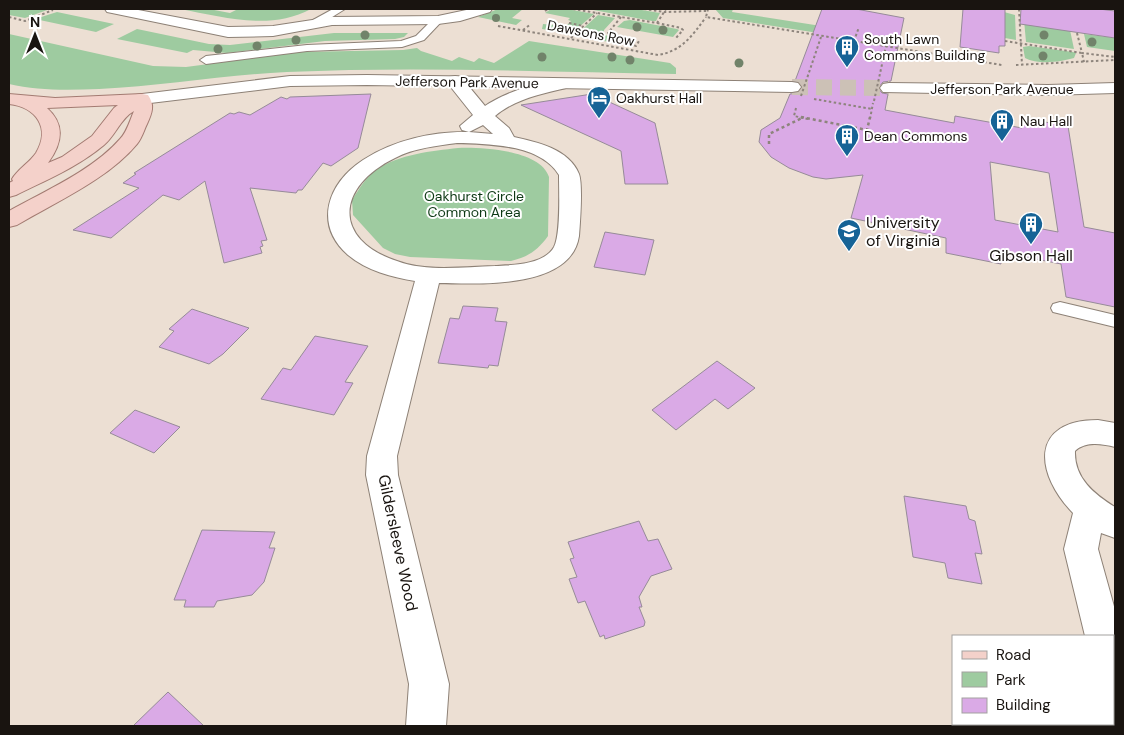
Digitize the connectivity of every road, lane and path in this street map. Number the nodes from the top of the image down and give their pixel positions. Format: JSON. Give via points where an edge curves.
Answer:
{"nodes":[{"id":1,"x":112,"y":9,"type":"edge"},
{"id":2,"x":340,"y":9,"type":"edge"},
{"id":3,"x":485,"y":9,"type":"edge"},
{"id":4,"x":548,"y":9,"type":"edge"},
{"id":5,"x":574,"y":9,"type":"edge"},
{"id":6,"x":644,"y":9,"type":"edge"},
{"id":7,"x":666,"y":9,"type":"edge"},
{"id":8,"x":1019,"y":9,"type":"edge"},
{"id":9,"x":53,"y":10,"type":"edge"},
{"id":10,"x":585,"y":10,"type":"edge"},
{"id":11,"x":707,"y":10,"type":"edge"},
{"id":12,"x":545,"y":11,"type":"dead end"},
{"id":13,"x":664,"y":12,"type":"junction"},
{"id":14,"x":598,"y":13,"type":"junction"},
{"id":15,"x":9,"y":17,"type":"edge"},
{"id":16,"x":621,"y":17,"type":"junction"},
{"id":17,"x":706,"y":17,"type":"junction"},
{"id":18,"x":438,"y":20,"type":"junction"},
{"id":19,"x":318,"y":22,"type":"junction"},
{"id":20,"x":569,"y":23,"type":"dead end"},
{"id":21,"x":657,"y":23,"type":"junction"},
{"id":22,"x":531,"y":24,"type":"dead end"},
{"id":23,"x":497,"y":25,"type":"dead end"},
{"id":24,"x":584,"y":26,"type":"junction"},
{"id":25,"x":859,"y":27,"type":"dead end"},
{"id":26,"x":523,"y":30,"type":"junction"},
{"id":27,"x":1077,"y":33,"type":"dead end"},
{"id":28,"x":821,"y":37,"type":"junction"},
{"id":29,"x":676,"y":38,"type":"dead end"},
{"id":30,"x":571,"y":39,"type":"junction"},
{"id":31,"x":1005,"y":40,"type":"dead end"},
{"id":32,"x":854,"y":41,"type":"junction"},
{"id":33,"x":639,"y":42,"type":"dead end"},
{"id":34,"x":1021,"y":43,"type":"junction"},
{"id":35,"x":886,"y":46,"type":"junction"},
{"id":36,"x":1082,"y":52,"type":"junction"},
{"id":37,"x":1115,"y":59,"type":"edge"},
{"id":38,"x":206,"y":60,"type":"dead end"},
{"id":39,"x":1084,"y":62,"type":"junction"},
{"id":40,"x":1005,"y":65,"type":"dead end"},
{"id":41,"x":1014,"y":65,"type":"dead end"},
{"id":42,"x":1022,"y":65,"type":"junction"},
{"id":43,"x":455,"y":81,"type":"junction"},
{"id":44,"x":560,"y":84,"type":"junction"},
{"id":45,"x":890,"y":88,"type":"tunnel mouth"},
{"id":46,"x":1115,"y":88,"type":"edge"},
{"id":47,"x":796,"y":92,"type":"junction"},
{"id":48,"x":142,"y":99,"type":"junction"},
{"id":49,"x":18,"y":100,"type":"edge"},
{"id":50,"x":872,"y":109,"type":"junction"},
{"id":51,"x":484,"y":116,"type":"junction"},
{"id":52,"x":794,"y":116,"type":"dead end"},
{"id":53,"x":803,"y":118,"type":"junction"},
{"id":54,"x":432,"y":140,"type":"junction"},
{"id":55,"x":506,"y":141,"type":"junction"},
{"id":56,"x":768,"y":144,"type":"dead end"},
{"id":57,"x":9,"y":190,"type":"edge"},
{"id":58,"x":9,"y":220,"type":"edge"},
{"id":59,"x":429,"y":275,"type":"junction"},
{"id":60,"x":1060,"y":308,"type":"dead end"},
{"id":61,"x":1115,"y":321,"type":"edge"},
{"id":62,"x":1115,"y":435,"type":"edge"},
{"id":63,"x":1102,"y":515,"type":"edge"},
{"id":64,"x":1104,"y":635,"type":"edge"},
{"id":65,"x":426,"y":726,"type":"edge"}],
"edges":[{"from":1,"to":19,"type":"street","via":[[228,32],[273,31]]},
{"from":2,"to":19,"type":"lane"},
{"from":3,"to":18,"type":"street"},
{"from":4,"to":12,"type":"path"},
{"from":5,"to":10,"type":"path"},
{"from":6,"to":13,"type":"path"},
{"from":7,"to":13,"type":"path"},
{"from":8,"to":34,"type":"path"},
{"from":9,"to":15,"type":"path","via":[[25,21]]},
{"from":10,"to":14,"type":"path"},
{"from":11,"to":13,"type":"path"},
{"from":11,"to":17,"type":"path"},
{"from":13,"to":21,"type":"path"},
{"from":14,"to":16,"type":"path"},
{"from":14,"to":24,"type":"path"},
{"from":16,"to":21,"type":"path"},
{"from":16,"to":33,"type":"path","via":[[608,33],[610,36],[636,46]]},
{"from":17,"to":28,"type":"path"},
{"from":17,"to":30,"type":"path","name":"Dawsons Row","via":[[682,48],[672,53],[647,54]]},
{"from":18,"to":19,"type":"street"},
{"from":18,"to":38,"type":"lane","via":[[420,38],[402,44],[307,48]]},
{"from":20,"to":24,"type":"path"},
{"from":21,"to":29,"type":"path","via":[[681,28],[683,30]]},
{"from":22,"to":26,"type":"path"},
{"from":23,"to":26,"type":"path","name":"Dawsons Row"},
{"from":24,"to":30,"type":"path"},
{"from":25,"to":32,"type":"path"},
{"from":26,"to":30,"type":"path","name":"Dawsons Row"},
{"from":27,"to":36,"type":"path"},
{"from":28,"to":32,"type":"path"},
{"from":28,"to":47,"type":"path","bridge":true},
{"from":31,"to":34,"type":"path"},
{"from":32,"to":35,"type":"path"},
{"from":34,"to":36,"type":"path"},
{"from":34,"to":42,"type":"path"},
{"from":35,"to":40,"type":"path"},
{"from":35,"to":50,"type":"path","bridge":true},
{"from":36,"to":37,"type":"path"},
{"from":36,"to":39,"type":"path"},
{"from":37,"to":39,"type":"path"},
{"from":39,"to":42,"type":"path"},
{"from":41,"to":42,"type":"path"},
{"from":43,"to":44,"type":"street","name":"Jefferson Park Avenue"},
{"from":43,"to":48,"type":"street","name":"Jefferson Park Avenue","via":[[290,81]]},
{"from":43,"to":51,"type":"street"},
{"from":44,"to":47,"type":"street","name":"Jefferson Park Avenue"},
{"from":44,"to":51,"type":"street","via":[[525,92]]},
{"from":45,"to":46,"type":"street","name":"Jefferson Park Avenue"},
{"from":47,"to":50,"type":"path"},
{"from":48,"to":49,"type":"main road","via":[[87,103]]},
{"from":48,"to":57,"type":"main road","name":"Jefferson Park Avenue","via":[[120,112],[99,140],[87,149]]},
{"from":48,"to":58,"type":"main road","via":[[144,110],[130,140],[114,156]]},
{"from":49,"to":57,"type":"main road","via":[[47,118],[53,131],[42,158]]},
{"from":50,"to":53,"type":"path","via":[[867,130]]},
{"from":51,"to":54,"type":"street","via":[[464,128]]},
{"from":51,"to":55,"type":"street","via":[[502,132]]},
{"from":52,"to":53,"type":"path"},
{"from":53,"to":56,"type":"path","via":[[769,134]]},
{"from":54,"to":55,"type":"street","via":[[482,138]]},
{"from":54,"to":59,"type":"street","via":[[369,164],[343,191],[337,206],[337,222],[344,237],[357,251],[376,262]]},
{"from":55,"to":59,"type":"street","via":[[540,152],[566,168],[569,175],[565,249],[554,261],[515,273]]},
{"from":59,"to":65,"type":"street","name":"Gildersleeve Wood","via":[[382,456],[382,475],[429,684]]},
{"from":60,"to":61,"type":"lane"},
{"from":62,"to":63,"type":"street","via":[[1088,432],[1072,436],[1062,445],[1058,458],[1062,474],[1073,491]]},
{"from":63,"to":64,"type":"street","via":[[1081,549]]}]}
